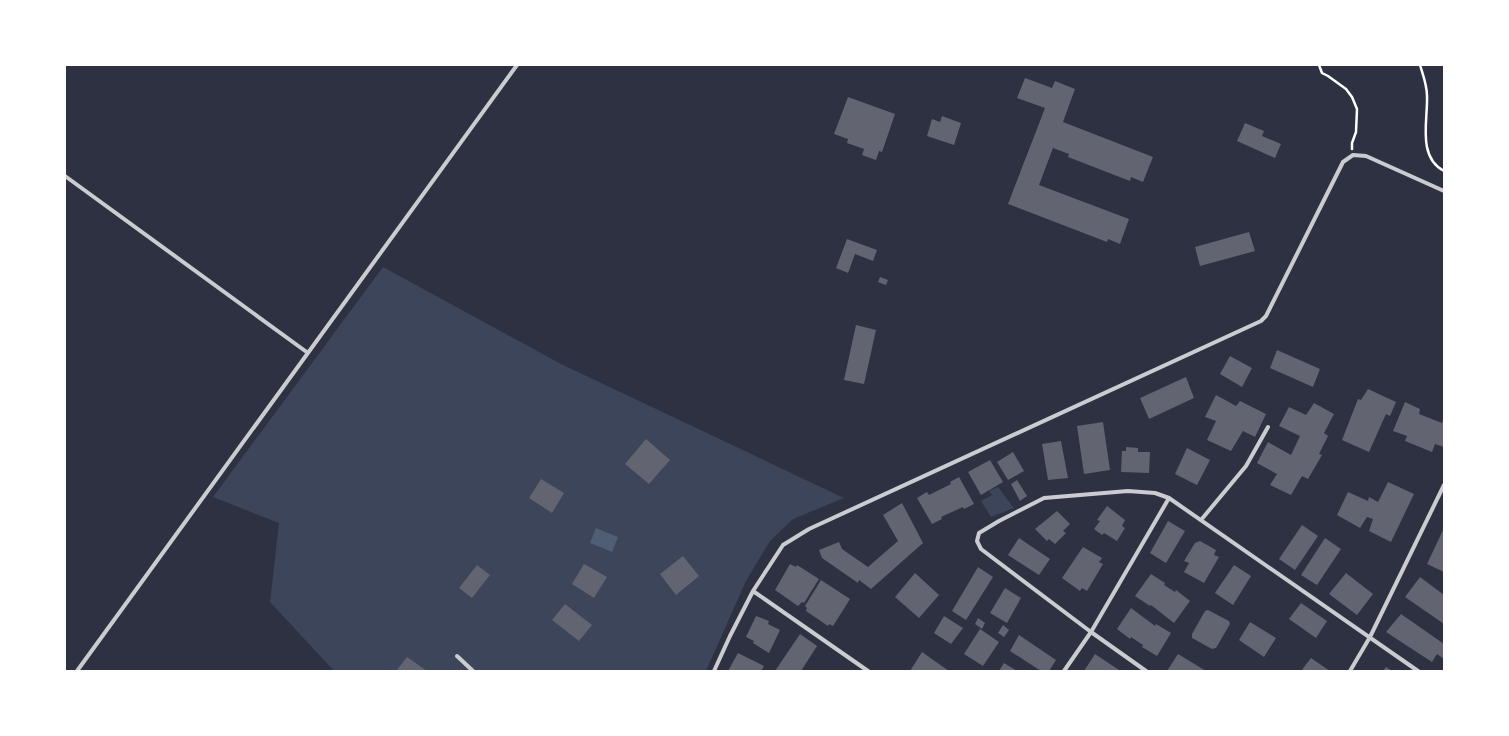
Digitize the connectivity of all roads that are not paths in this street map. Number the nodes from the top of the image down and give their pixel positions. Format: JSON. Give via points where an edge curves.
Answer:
{"nodes":[{"id":1,"x":517,"y":65,"type":"edge"},
{"id":2,"x":65,"y":176,"type":"edge"},
{"id":3,"x":1444,"y":191,"type":"edge"},
{"id":4,"x":308,"y":353,"type":"junction"},
{"id":5,"x":1268,"y":427,"type":"dead end"},
{"id":6,"x":1444,"y":485,"type":"edge"},
{"id":7,"x":1168,"y":498,"type":"junction"},
{"id":8,"x":1201,"y":520,"type":"junction"},
{"id":9,"x":753,"y":591,"type":"junction"},
{"id":10,"x":1091,"y":632,"type":"junction"},
{"id":11,"x":1370,"y":637,"type":"junction"},
{"id":12,"x":457,"y":656,"type":"dead end"},
{"id":13,"x":77,"y":671,"type":"edge"},
{"id":14,"x":473,"y":671,"type":"edge"},
{"id":15,"x":714,"y":671,"type":"edge"},
{"id":16,"x":868,"y":671,"type":"edge"},
{"id":17,"x":1064,"y":671,"type":"edge"},
{"id":18,"x":1146,"y":671,"type":"edge"},
{"id":19,"x":1350,"y":671,"type":"edge"},
{"id":20,"x":1418,"y":671,"type":"edge"}],
"edges":[{"from":1,"to":4,"type":"street"},
{"from":2,"to":4,"type":"street"},
{"from":3,"to":9,"type":"street","via":[[1366,156],[1353,156],[1343,162],[1266,316],[1261,321],[809,529],[783,545]]},
{"from":4,"to":13,"type":"street"},
{"from":5,"to":8,"type":"street","via":[[1246,466]]},
{"from":6,"to":11,"type":"street"},
{"from":7,"to":8,"type":"street"},
{"from":7,"to":10,"type":"street"},
{"from":7,"to":10,"type":"street","via":[[1155,493],[1128,491],[1044,498],[979,533],[977,541],[981,549]]},
{"from":8,"to":11,"type":"street"},
{"from":9,"to":15,"type":"street"},
{"from":9,"to":16,"type":"street"},
{"from":10,"to":17,"type":"street"},
{"from":10,"to":18,"type":"street"},
{"from":11,"to":19,"type":"street"},
{"from":11,"to":20,"type":"street"},
{"from":12,"to":14,"type":"street"}]}
